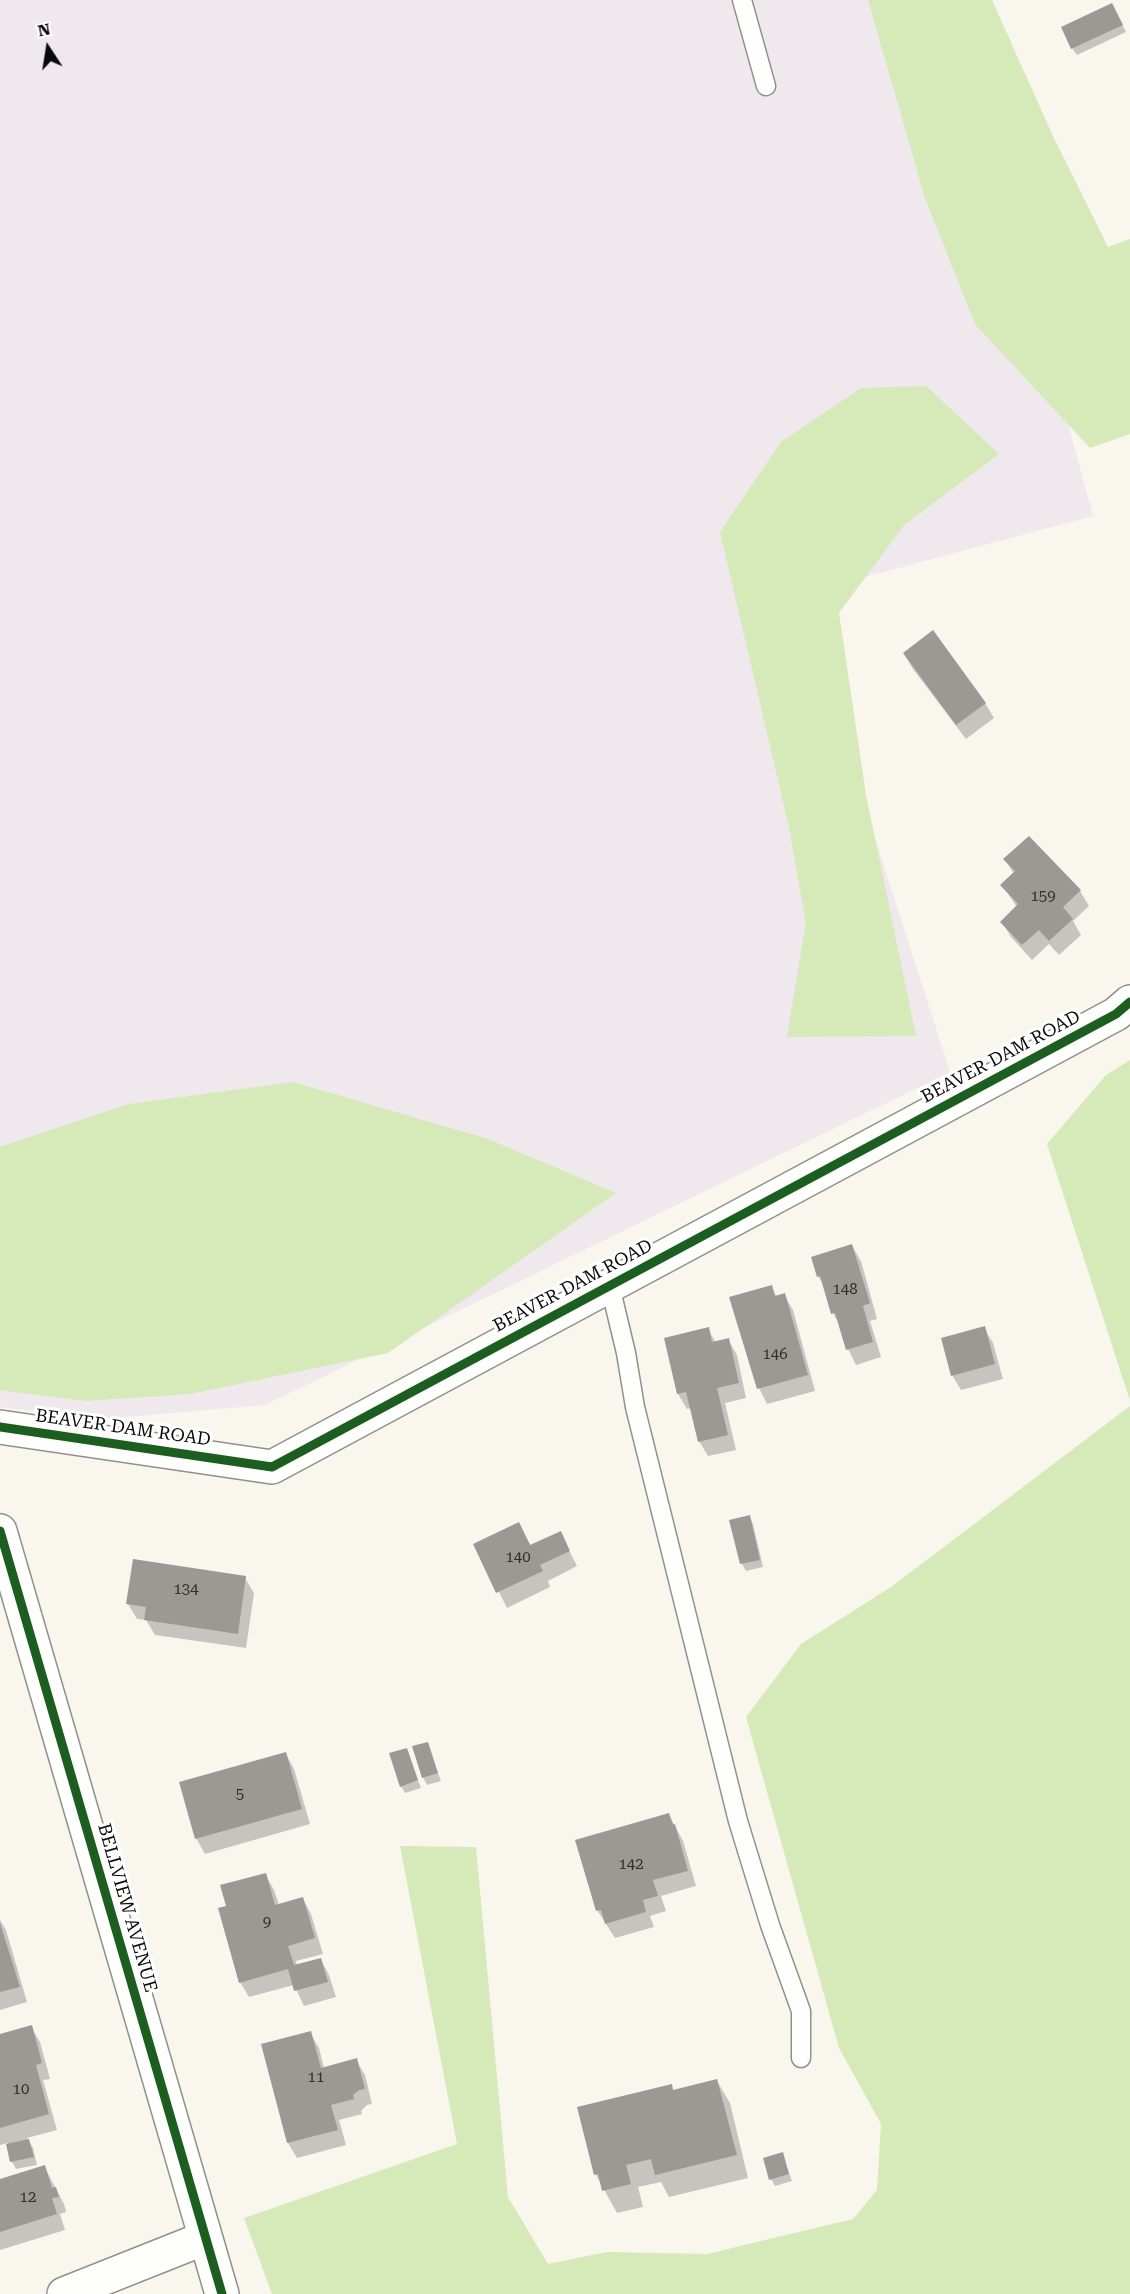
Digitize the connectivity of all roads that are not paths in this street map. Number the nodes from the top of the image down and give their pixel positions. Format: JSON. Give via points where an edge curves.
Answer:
{"nodes":[{"id":1,"x":742,"y":0,"type":"edge"},
{"id":2,"x":766,"y":86,"type":"dead end"},
{"id":3,"x":1130,"y":1002,"type":"edge"},
{"id":4,"x":610,"y":1286,"type":"junction"},
{"id":5,"x":0,"y":1427,"type":"edge"},
{"id":6,"x":0,"y":1531,"type":"edge"},
{"id":7,"x":801,"y":2058,"type":"dead end"},
{"id":8,"x":205,"y":2238,"type":"junction"},
{"id":9,"x":64,"y":2294,"type":"edge"},
{"id":10,"x":222,"y":2294,"type":"edge"}],
"edges":[{"from":1,"to":2,"type":"lane"},
{"from":3,"to":4,"type":"street","name":"BEAVER DAM ROAD","via":[[1116,1014]]},
{"from":4,"to":5,"type":"street","name":"BEAVER DAM ROAD","via":[[272,1467]]},
{"from":4,"to":7,"type":"lane","via":[[635,1407],[738,1821],[801,2011]]},
{"from":6,"to":8,"type":"street","name":"BELLVIEW AVENUE"},
{"from":8,"to":9,"type":"street"},
{"from":8,"to":10,"type":"street","name":"BELLVIEW AVENUE"}]}
